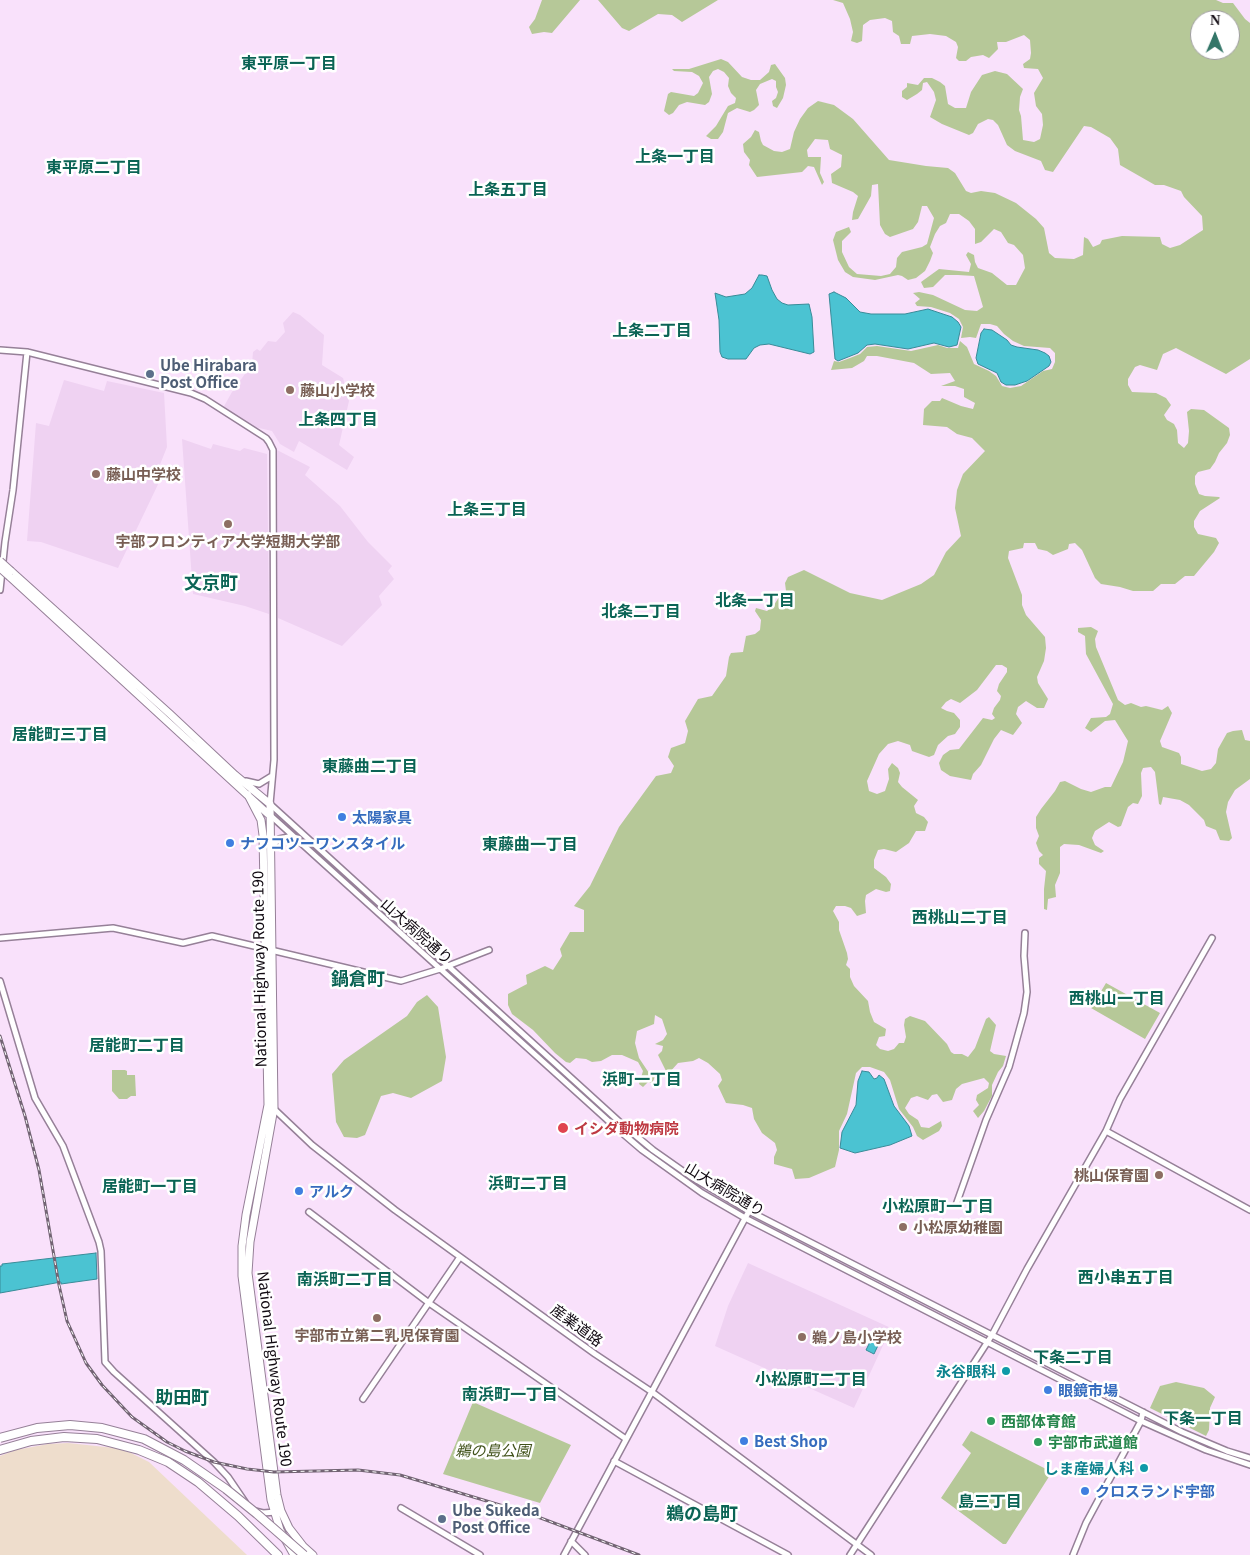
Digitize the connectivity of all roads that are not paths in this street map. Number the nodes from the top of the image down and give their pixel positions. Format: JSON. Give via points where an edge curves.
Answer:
{"nodes":[{"id":1,"x":0,"y":350,"type":"edge"},
{"id":2,"x":27,"y":352,"type":"junction"},
{"id":3,"x":0,"y":561,"type":"edge"},
{"id":4,"x":0,"y":568,"type":"edge"},
{"id":5,"x":10,"y":574,"type":"junction"},
{"id":6,"x":0,"y":590,"type":"edge"},
{"id":7,"x":234,"y":776,"type":"junction"},
{"id":8,"x":272,"y":776,"type":"junction"},
{"id":9,"x":248,"y":795,"type":"junction"},
{"id":10,"x":270,"y":804,"type":"junction"},
{"id":11,"x":269,"y":815,"type":"junction"},
{"id":12,"x":293,"y":836,"type":"junction"},
{"id":13,"x":271,"y":846,"type":"junction"},
{"id":14,"x":265,"y":893,"type":"junction"},
{"id":15,"x":1025,"y":933,"type":"dead end"},
{"id":16,"x":0,"y":938,"type":"edge"},
{"id":17,"x":1212,"y":938,"type":"dead end"},
{"id":18,"x":270,"y":950,"type":"junction"},
{"id":19,"x":489,"y":950,"type":"dead end"},
{"id":20,"x":449,"y":966,"type":"junction"},
{"id":21,"x":440,"y":969,"type":"junction"},
{"id":22,"x":0,"y":981,"type":"edge"},
{"id":23,"x":271,"y":1107,"type":"junction"},
{"id":24,"x":1106,"y":1131,"type":"junction"},
{"id":25,"x":956,"y":1205,"type":"dead end"},
{"id":26,"x":1250,"y":1210,"type":"edge"},
{"id":27,"x":749,"y":1211,"type":"junction"},
{"id":28,"x":309,"y":1212,"type":"dead end"},
{"id":29,"x":745,"y":1218,"type":"junction"},
{"id":30,"x":460,"y":1257,"type":"junction"},
{"id":31,"x":429,"y":1303,"type":"junction"},
{"id":32,"x":992,"y":1335,"type":"junction"},
{"id":33,"x":988,"y":1342,"type":"junction"},
{"id":34,"x":652,"y":1392,"type":"junction"},
{"id":35,"x":363,"y":1400,"type":"dead end"},
{"id":36,"x":1143,"y":1412,"type":"junction"},
{"id":37,"x":1141,"y":1421,"type":"junction"},
{"id":38,"x":0,"y":1438,"type":"edge"},
{"id":39,"x":626,"y":1439,"type":"junction"},
{"id":40,"x":0,"y":1450,"type":"edge"},
{"id":41,"x":1250,"y":1458,"type":"edge"},
{"id":42,"x":614,"y":1461,"type":"junction"},
{"id":43,"x":1250,"y":1465,"type":"edge"},
{"id":44,"x":401,"y":1508,"type":"dead end"},
{"id":45,"x":278,"y":1512,"type":"junction"},
{"id":46,"x":571,"y":1541,"type":"junction"},
{"id":47,"x":856,"y":1544,"type":"junction"},
{"id":48,"x":278,"y":1555,"type":"edge"},
{"id":49,"x":294,"y":1555,"type":"edge"},
{"id":50,"x":304,"y":1555,"type":"edge"},
{"id":51,"x":312,"y":1555,"type":"edge"},
{"id":52,"x":480,"y":1555,"type":"edge"},
{"id":53,"x":564,"y":1555,"type":"edge"},
{"id":54,"x":585,"y":1555,"type":"edge"},
{"id":55,"x":788,"y":1555,"type":"edge"},
{"id":56,"x":850,"y":1555,"type":"edge"},
{"id":57,"x":871,"y":1555,"type":"edge"},
{"id":58,"x":1074,"y":1555,"type":"edge"}],
"edges":[{"from":1,"to":2,"type":"street"},
{"from":2,"to":6,"type":"street"},
{"from":2,"to":8,"type":"street","via":[[191,393],[205,399],[272,446]]},
{"from":3,"to":5,"type":"highway","bridge":true},
{"from":4,"to":5,"type":"highway","bridge":true},
{"from":5,"to":7,"type":"highway","via":[[170,714]]},
{"from":5,"to":9,"type":"highway"},
{"from":7,"to":8,"type":"street","via":[[254,784]]},
{"from":7,"to":10,"type":"highway"},
{"from":8,"to":10,"type":"street"},
{"from":9,"to":11,"type":"highway"},
{"from":9,"to":14,"type":"highway","via":[[262,827]]},
{"from":10,"to":11,"type":"highway"},
{"from":10,"to":20,"type":"street","name":"山大病院通り"},
{"from":11,"to":12,"type":"street","name":"山大病院通り"},
{"from":11,"to":13,"type":"highway","name":"National Highway Route 190"},
{"from":11,"to":14,"type":"highway","name":"National Highway Route 190"},
{"from":12,"to":13,"type":"street","via":[[279,839]]},
{"from":12,"to":21,"type":"street","name":"山大病院通り"},
{"from":13,"to":18,"type":"highway","name":"National Highway Route 190"},
{"from":14,"to":18,"type":"highway","name":"National Highway Route 190"},
{"from":15,"to":25,"type":"street","via":[[1027,992],[1024,1013],[1009,1067]]},
{"from":16,"to":18,"type":"street","via":[[113,928],[183,943],[212,936]]},
{"from":17,"to":24,"type":"street","via":[[1120,1099]]},
{"from":18,"to":21,"type":"street","via":[[397,980],[408,980]]},
{"from":18,"to":23,"type":"highway","name":"National Highway Route 190"},
{"from":19,"to":20,"type":"street"},
{"from":20,"to":21,"type":"street"},
{"from":20,"to":27,"type":"street","name":"山大病院通り","via":[[653,1150]]},
{"from":21,"to":29,"type":"street","name":"山大病院通り","via":[[642,1150],[702,1193]]},
{"from":22,"to":45,"type":"street","via":[[35,1098],[63,1146],[99,1242],[105,1362],[214,1462],[252,1510]]},
{"from":23,"to":30,"type":"street","name":"産業道路","via":[[326,1156]]},
{"from":23,"to":45,"type":"highway","name":"National Highway Route 190","via":[[246,1215],[242,1276],[267,1471]]},
{"from":24,"to":26,"type":"street"},
{"from":24,"to":32,"type":"street"},
{"from":27,"to":29,"type":"street"},
{"from":27,"to":32,"type":"street","name":"山大病院通り"},
{"from":28,"to":31,"type":"street"},
{"from":29,"to":33,"type":"street","name":"山大病院通り"},
{"from":29,"to":34,"type":"street"},
{"from":30,"to":31,"type":"street"},
{"from":30,"to":34,"type":"street","name":"産業道路"},
{"from":31,"to":35,"type":"street"},
{"from":31,"to":39,"type":"street"},
{"from":32,"to":33,"type":"street"},
{"from":32,"to":36,"type":"street","name":"山大病院通り"},
{"from":33,"to":37,"type":"street","name":"山大病院通り"},
{"from":33,"to":47,"type":"street"},
{"from":34,"to":39,"type":"street"},
{"from":34,"to":47,"type":"street","name":"産業道路"},
{"from":36,"to":37,"type":"street"},
{"from":36,"to":41,"type":"street","name":"山大病院通り","via":[[1205,1442]]},
{"from":37,"to":43,"type":"street","name":"山大病院通り","via":[[1206,1450]]},
{"from":37,"to":58,"type":"street","via":[[1086,1523]]},
{"from":38,"to":50,"type":"highway","bridge":true,"via":[[37,1428],[70,1425],[102,1428],[144,1439],[184,1460],[226,1489]]},
{"from":39,"to":42,"type":"street"},
{"from":40,"to":48,"type":"highway","via":[[31,1441],[64,1437],[97,1439],[139,1450],[198,1482]]},
{"from":42,"to":46,"type":"street"},
{"from":42,"to":55,"type":"street"},
{"from":44,"to":52,"type":"street"},
{"from":45,"to":49,"type":"highway","name":"National Highway Route 190","via":[[285,1540]]},
{"from":45,"to":51,"type":"highway","name":"National Highway Route 190"},
{"from":46,"to":53,"type":"street"},
{"from":46,"to":54,"type":"street"},
{"from":47,"to":56,"type":"street"},
{"from":47,"to":57,"type":"street","name":"産業道路"}]}
